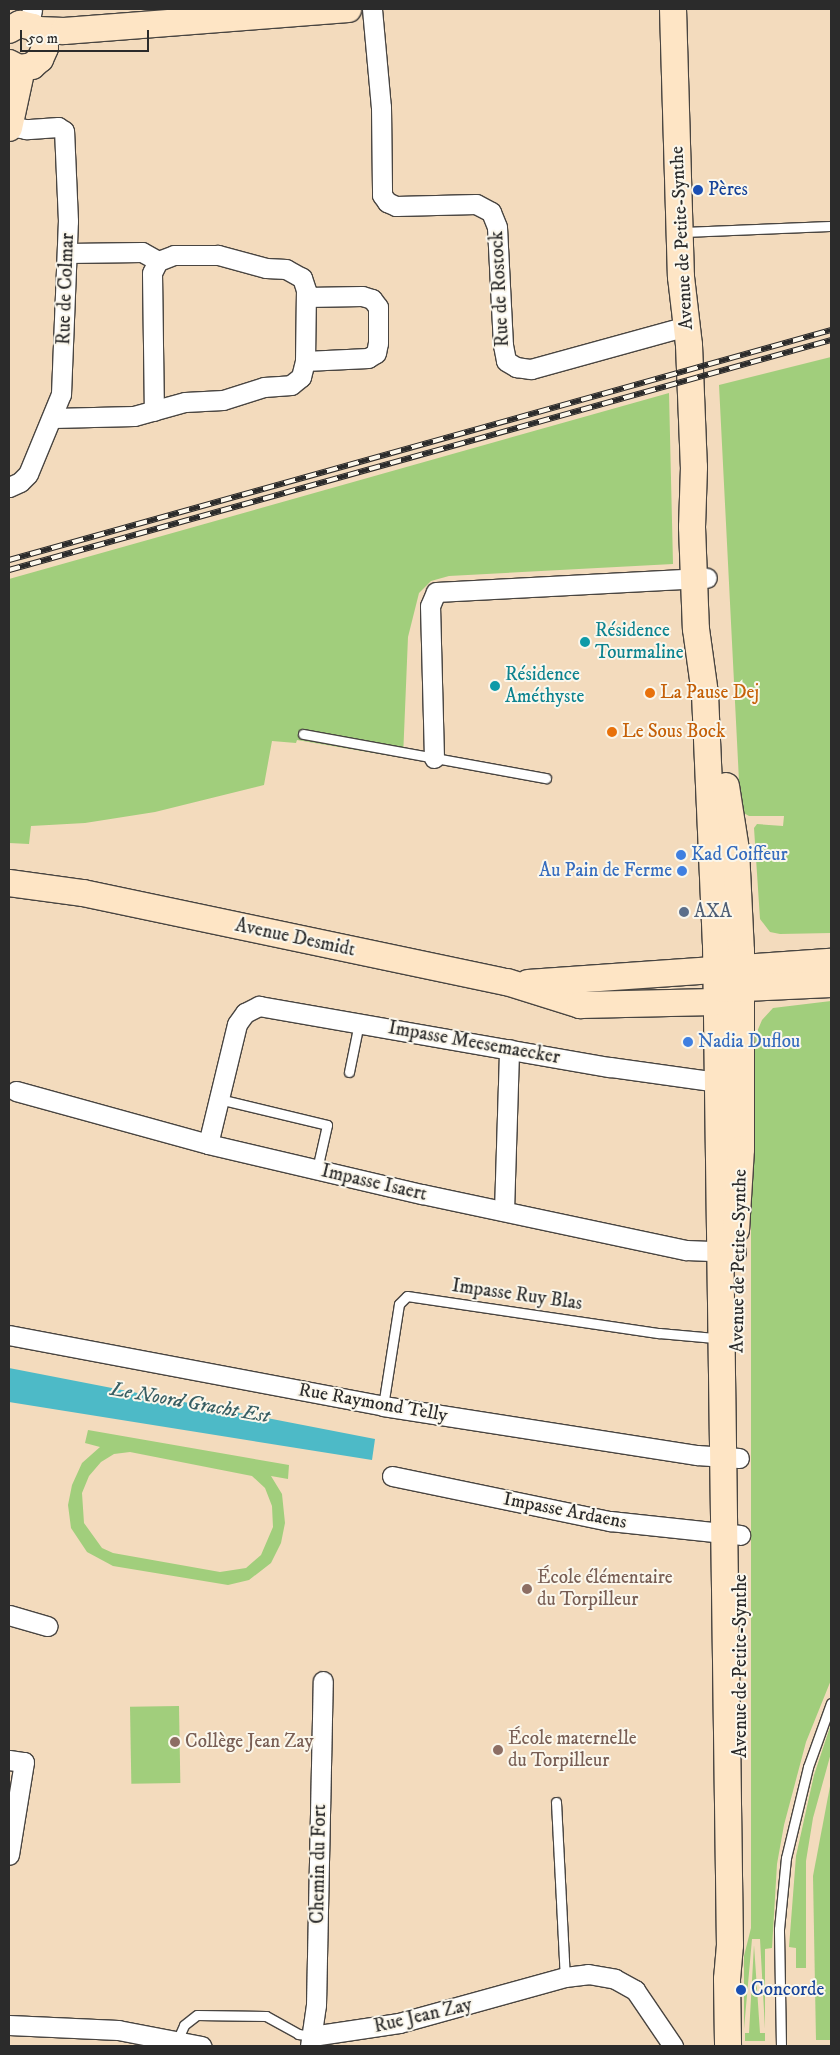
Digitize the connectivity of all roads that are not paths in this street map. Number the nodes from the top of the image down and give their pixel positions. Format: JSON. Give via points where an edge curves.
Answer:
{"nodes":[{"id":1,"x":348,"y":9,"type":"edge"},
{"id":2,"x":372,"y":9,"type":"edge"},
{"id":3,"x":673,"y":9,"type":"edge"},
{"id":4,"x":27,"y":23,"type":"edge"},
{"id":5,"x":15,"y":65,"type":"edge"},
{"id":6,"x":9,"y":127,"type":"edge"},
{"id":7,"x":831,"y":226,"type":"edge"},
{"id":8,"x":679,"y":232,"type":"junction"},
{"id":9,"x":67,"y":253,"type":"junction"},
{"id":10,"x":158,"y":261,"type":"junction"},
{"id":11,"x":306,"y":297,"type":"junction"},
{"id":12,"x":687,"y":326,"type":"junction"},
{"id":13,"x":305,"y":361,"type":"junction"},
{"id":14,"x":154,"y":411,"type":"junction"},
{"id":15,"x":53,"y":418,"type":"junction"},
{"id":16,"x":9,"y":486,"type":"edge"},
{"id":17,"x":701,"y":578,"type":"junction"},
{"id":18,"x":303,"y":734,"type":"dead end"},
{"id":19,"x":434,"y":758,"type":"junction"},
{"id":20,"x":546,"y":778,"type":"dead end"},
{"id":21,"x":9,"y":866,"type":"edge"},
{"id":22,"x":9,"y":883,"type":"edge"},
{"id":23,"x":83,"y":893,"type":"junction"},
{"id":24,"x":831,"y":962,"type":"edge"},
{"id":25,"x":507,"y":982,"type":"junction"},
{"id":26,"x":726,"y":983,"type":"junction"},
{"id":27,"x":831,"y":984,"type":"edge"},
{"id":28,"x":359,"y":1023,"type":"junction"},
{"id":29,"x":510,"y":1049,"type":"junction"},
{"id":30,"x":349,"y":1072,"type":"dead end"},
{"id":31,"x":718,"y":1082,"type":"junction"},
{"id":32,"x":16,"y":1091,"type":"dead end"},
{"id":33,"x":219,"y":1099,"type":"junction"},
{"id":34,"x":208,"y":1144,"type":"junction"},
{"id":35,"x":316,"y":1170,"type":"junction"},
{"id":36,"x":504,"y":1211,"type":"junction"},
{"id":37,"x":729,"y":1252,"type":"junction"},
{"id":38,"x":9,"y":1335,"type":"edge"},
{"id":39,"x":730,"y":1340,"type":"junction"},
{"id":40,"x":383,"y":1406,"type":"junction"},
{"id":41,"x":732,"y":1457,"type":"junction"},
{"id":42,"x":392,"y":1476,"type":"dead end"},
{"id":43,"x":733,"y":1535,"type":"junction"},
{"id":44,"x":9,"y":1615,"type":"edge"},
{"id":45,"x":47,"y":1626,"type":"dead end"},
{"id":46,"x":323,"y":1681,"type":"dead end"},
{"id":47,"x":831,"y":1702,"type":"edge"},
{"id":48,"x":9,"y":1760,"type":"edge"},
{"id":49,"x":556,"y":1802,"type":"dead end"},
{"id":50,"x":9,"y":1854,"type":"edge"},
{"id":51,"x":565,"y":1977,"type":"junction"},
{"id":52,"x":9,"y":2025,"type":"edge"},
{"id":53,"x":92,"y":2028,"type":"junction"},
{"id":54,"x":177,"y":2041,"type":"junction"},
{"id":55,"x":311,"y":2041,"type":"edge"},
{"id":56,"x":143,"y":2046,"type":"edge"},
{"id":57,"x":201,"y":2046,"type":"edge"},
{"id":58,"x":673,"y":2046,"type":"edge"},
{"id":59,"x":728,"y":2046,"type":"edge"},
{"id":60,"x":780,"y":2046,"type":"edge"}],
"edges":[{"from":1,"to":4,"type":"main road","via":[[64,31]]},
{"from":2,"to":12,"type":"street","name":"Rue de Rostock","via":[[381,108],[382,194],[387,202],[396,206],[476,204],[491,212],[498,227],[506,361],[516,367],[531,369]]},
{"from":3,"to":8,"type":"main road","name":"Avenue de Petite-Synthe"},
{"from":4,"to":5,"type":"main road","via":[[44,41],[44,54],[34,65]]},
{"from":5,"to":6,"type":"main road"},
{"from":6,"to":9,"type":"street","name":"Rue de Colmar","via":[[58,127],[65,134]]},
{"from":7,"to":8,"type":"lane"},
{"from":8,"to":12,"type":"main road","name":"Avenue de Petite-Synthe"},
{"from":9,"to":10,"type":"street","via":[[142,252]]},
{"from":9,"to":15,"type":"street","name":"Rue de Colmar","via":[[63,374]]},
{"from":10,"to":11,"type":"street","via":[[174,255],[218,255],[266,268],[286,269],[302,278]]},
{"from":10,"to":14,"type":"street","via":[[152,273]]},
{"from":11,"to":13,"type":"street"},
{"from":11,"to":13,"type":"street","via":[[362,296],[372,299],[378,308],[378,343],[376,353],[368,358]]},
{"from":12,"to":17,"type":"main road","name":"Avenue de Petite-Synthe","via":[[694,467],[692,511]]},
{"from":13,"to":14,"type":"street","via":[[301,376],[290,385],[264,388],[223,400],[185,402]]},
{"from":14,"to":15,"type":"street","via":[[134,416]]},
{"from":15,"to":16,"type":"street","name":"Rue de Colmar","via":[[28,474]]},
{"from":17,"to":19,"type":"street","via":[[436,592],[430,606]]},
{"from":17,"to":26,"type":"main road","name":"Avenue de Petite-Synthe","via":[[722,688],[727,808],[736,850]]},
{"from":18,"to":19,"type":"lane"},
{"from":19,"to":20,"type":"lane"},
{"from":21,"to":23,"type":"main road","name":"Avenue Desmidt"},
{"from":22,"to":23,"type":"main road","name":"Avenue Desmidt"},
{"from":23,"to":25,"type":"main road","name":"Avenue Desmidt"},
{"from":24,"to":26,"type":"main road"},
{"from":25,"to":26,"type":"main road","name":"Avenue Desmidt"},
{"from":25,"to":26,"type":"main road","name":"Avenue Desmidt","via":[[586,1006]]},
{"from":26,"to":27,"type":"main road"},
{"from":26,"to":31,"type":"main road","name":"Avenue de Petite-Synthe"},
{"from":26,"to":37,"type":"main road","name":"Avenue de Petite-Synthe","via":[[741,1150]]},
{"from":28,"to":29,"type":"street","name":"Impasse Meesemaecker"},
{"from":28,"to":30,"type":"lane"},
{"from":28,"to":33,"type":"street","name":"Impasse Meesemaecker","via":[[264,1005],[249,1010],[237,1024]]},
{"from":29,"to":31,"type":"street","name":"Impasse Meesemaecker"},
{"from":29,"to":36,"type":"street"},
{"from":31,"to":37,"type":"main road","name":"Avenue de Petite-Synthe"},
{"from":32,"to":34,"type":"street","name":"Impasse Isaert"},
{"from":33,"to":34,"type":"street"},
{"from":33,"to":35,"type":"lane","via":[[327,1125]]},
{"from":34,"to":35,"type":"street","name":"Impasse Isaert"},
{"from":35,"to":36,"type":"street","name":"Impasse Isaert"},
{"from":36,"to":37,"type":"street","name":"Impasse Isaert","via":[[686,1250]]},
{"from":37,"to":39,"type":"main road","name":"Avenue de Petite-Synthe"},
{"from":38,"to":40,"type":"street","name":"Rue Raymond Telly"},
{"from":39,"to":40,"type":"lane","name":"Impasse Ruy Blas","via":[[407,1296],[399,1304]]},
{"from":39,"to":41,"type":"main road","name":"Avenue de Petite-Synthe"},
{"from":40,"to":41,"type":"street","name":"Rue Raymond Telly"},
{"from":41,"to":43,"type":"main road","name":"Avenue de Petite-Synthe"},
{"from":42,"to":43,"type":"street","name":"Impasse Ardaens","via":[[610,1521]]},
{"from":43,"to":59,"type":"main road","name":"Avenue de Petite-Synthe"},
{"from":44,"to":45,"type":"street"},
{"from":46,"to":55,"type":"street","name":"Chemin du Fort","via":[[316,2005]]},
{"from":47,"to":60,"type":"lane","via":[[808,1767],[786,1858],[780,1929]]},
{"from":48,"to":50,"type":"street","via":[[24,1762]]},
{"from":49,"to":51,"type":"lane"},
{"from":51,"to":55,"type":"street","name":"Rue Jean Zay","via":[[399,2023]]},
{"from":51,"to":58,"type":"street","name":"Rue Jean Zay","via":[[607,1976],[631,1987],[646,2001]]},
{"from":52,"to":53,"type":"street"},
{"from":53,"to":54,"type":"street"},
{"from":53,"to":56,"type":"street"},
{"from":54,"to":55,"type":"lane","name":"Rue Jean Zay","via":[[184,2025],[197,2015],[266,2016]]},
{"from":54,"to":57,"type":"street"}]}
